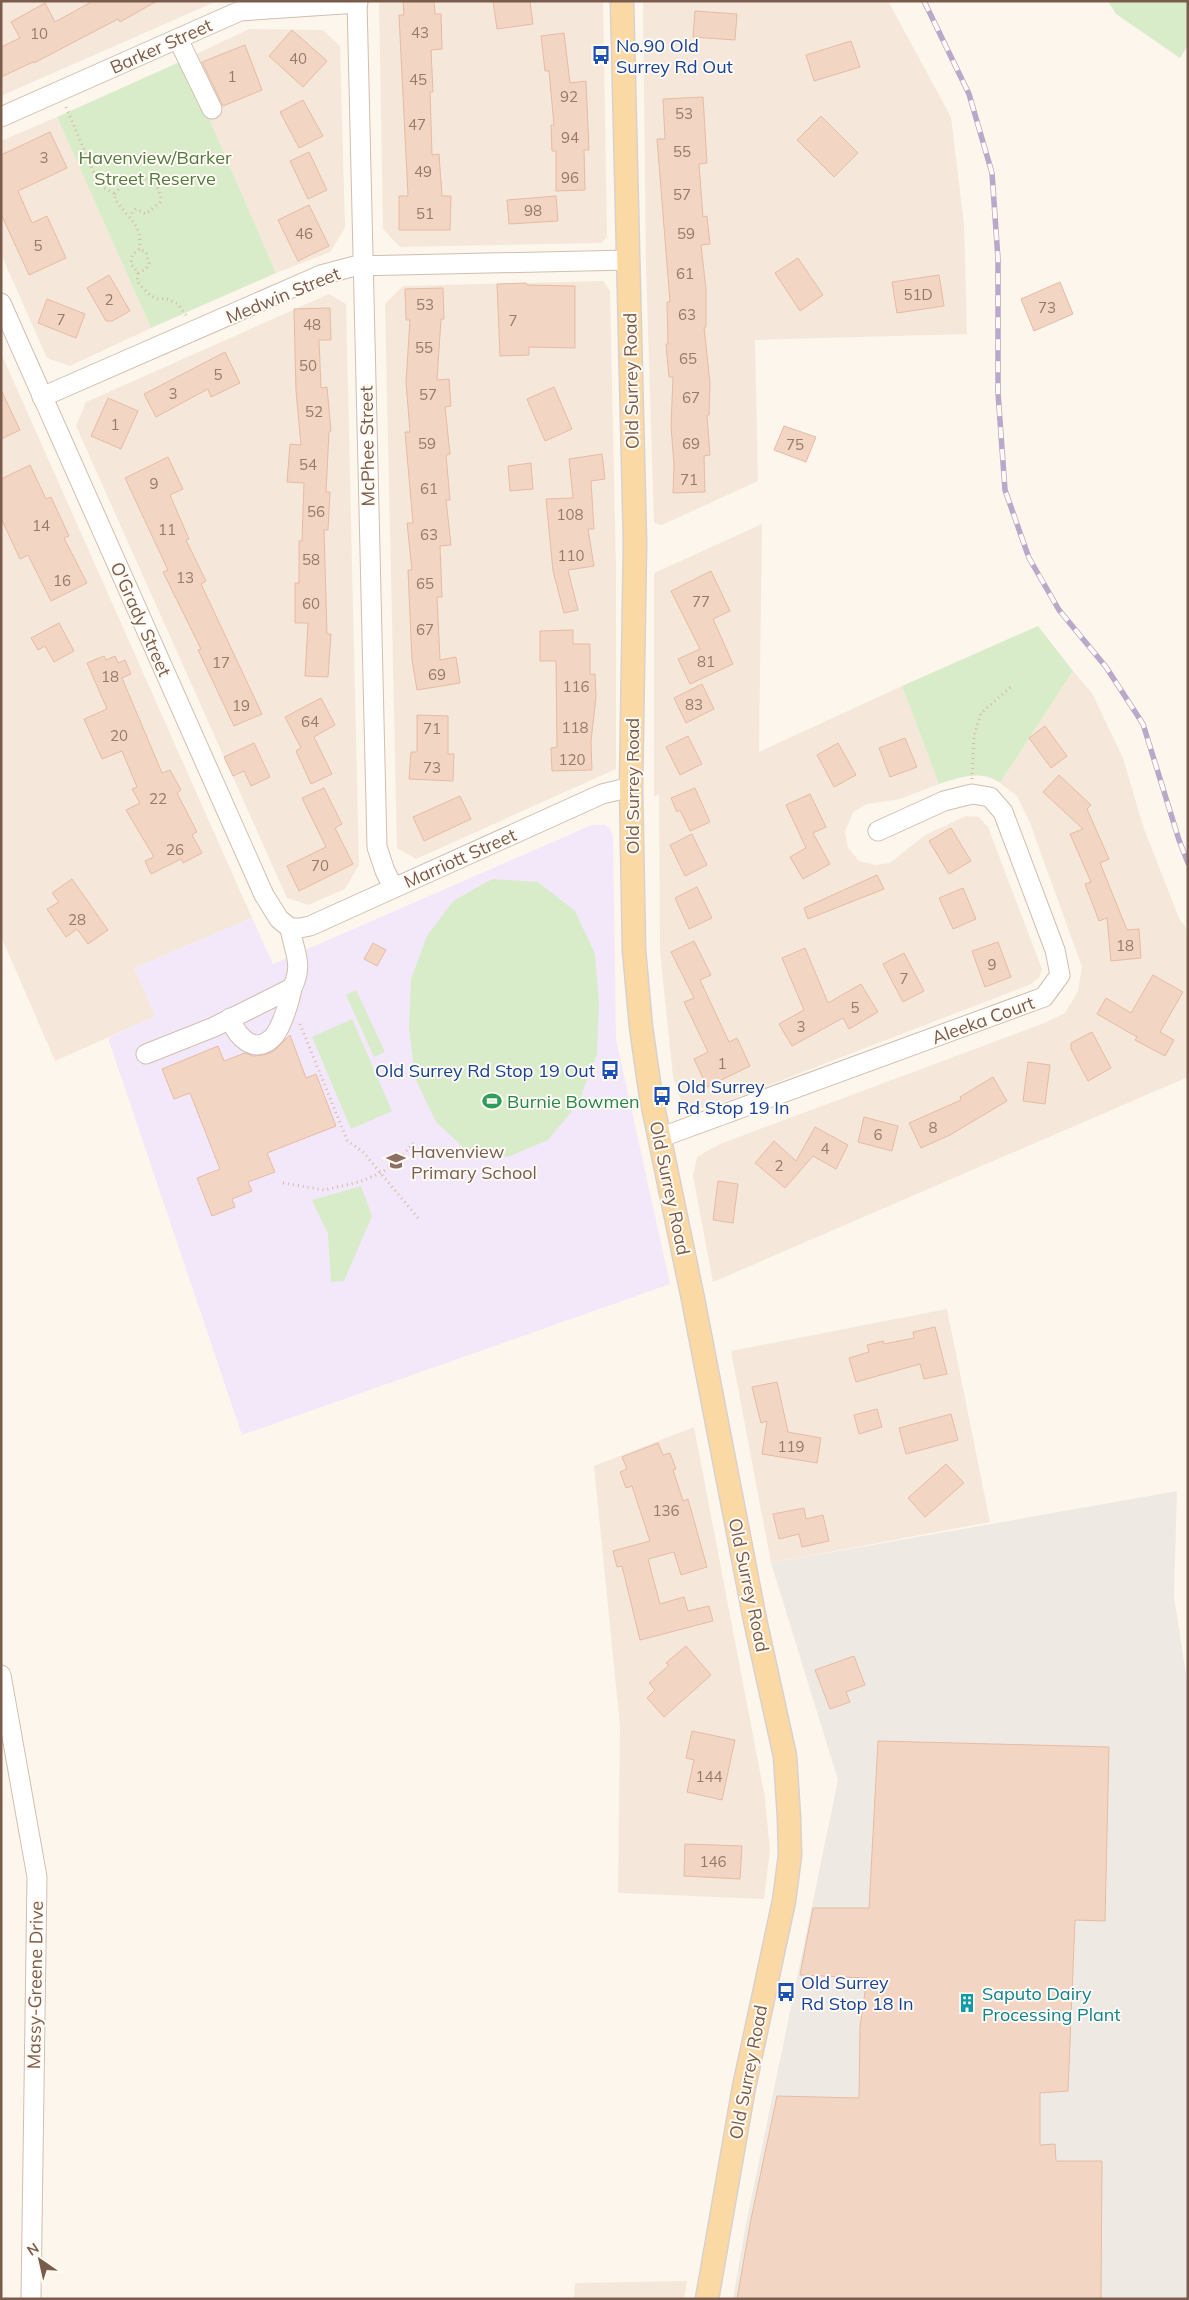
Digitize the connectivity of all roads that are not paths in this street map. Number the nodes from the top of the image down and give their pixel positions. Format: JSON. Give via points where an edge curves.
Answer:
{"nodes":[{"id":1,"x":622,"y":1,"type":"edge"},
{"id":2,"x":358,"y":2,"type":"edge"},
{"id":3,"x":178,"y":39,"type":"junction"},
{"id":4,"x":212,"y":109,"type":"dead end"},
{"id":5,"x":1,"y":117,"type":"edge"},
{"id":6,"x":628,"y":260,"type":"junction"},
{"id":7,"x":363,"y":266,"type":"junction"},
{"id":8,"x":1,"y":303,"type":"edge"},
{"id":9,"x":42,"y":397,"type":"junction"},
{"id":10,"x":631,"y":787,"type":"junction"},
{"id":11,"x":878,"y":831,"type":"dead end"},
{"id":12,"x":393,"y":887,"type":"junction"},
{"id":13,"x":290,"y":928,"type":"junction"},
{"id":14,"x":291,"y":994,"type":"junction"},
{"id":15,"x":230,"y":1018,"type":"junction"},
{"id":16,"x":146,"y":1054,"type":"dead end"},
{"id":17,"x":659,"y":1138,"type":"junction"},
{"id":18,"x":1,"y":1675,"type":"edge"},
{"id":19,"x":31,"y":2299,"type":"edge"},
{"id":20,"x":707,"y":2299,"type":"edge"}],
"edges":[{"from":1,"to":6,"type":"main road","name":"Old Surrey Road"},
{"from":2,"to":3,"type":"street","name":"Barker Street","via":[[240,11]]},
{"from":2,"to":7,"type":"street","name":"McPhee Street"},
{"from":3,"to":4,"type":"street"},
{"from":3,"to":5,"type":"street","name":"Barker Street"},
{"from":6,"to":7,"type":"street","name":"Medwin Street"},
{"from":6,"to":10,"type":"main road","name":"Old Surrey Road","via":[[635,543]]},
{"from":7,"to":9,"type":"street","name":"Medwin Street","via":[[320,275]]},
{"from":7,"to":12,"type":"street","name":"McPhee Street","via":[[377,847]]},
{"from":8,"to":9,"type":"street","name":"O'Grady Street"},
{"from":9,"to":13,"type":"street","name":"O'Grady Street","via":[[264,895],[279,919]]},
{"from":10,"to":12,"type":"street","name":"Marriott Street","via":[[602,794]]},
{"from":10,"to":17,"type":"main road","name":"Old Surrey Road","via":[[634,950],[641,1027]]},
{"from":11,"to":17,"type":"street","name":"Aleeka Court","via":[[944,801],[972,794],[990,797],[1003,812],[1055,950],[1060,975],[1044,997]]},
{"from":12,"to":13,"type":"street","name":"Marriott Street","via":[[310,926]]},
{"from":13,"to":14,"type":"street","via":[[299,964]]},
{"from":14,"to":15,"type":"street"},
{"from":14,"to":15,"type":"street","via":[[274,1036],[262,1044],[251,1044],[241,1039]]},
{"from":15,"to":16,"type":"street"},
{"from":17,"to":20,"type":"main road","name":"Old Surrey Road","via":[[785,1756],[789,1818],[790,1856],[784,1901],[744,2087]]},
{"from":18,"to":19,"type":"street","name":"Massy-Greene Drive","via":[[37,1877]]}]}
